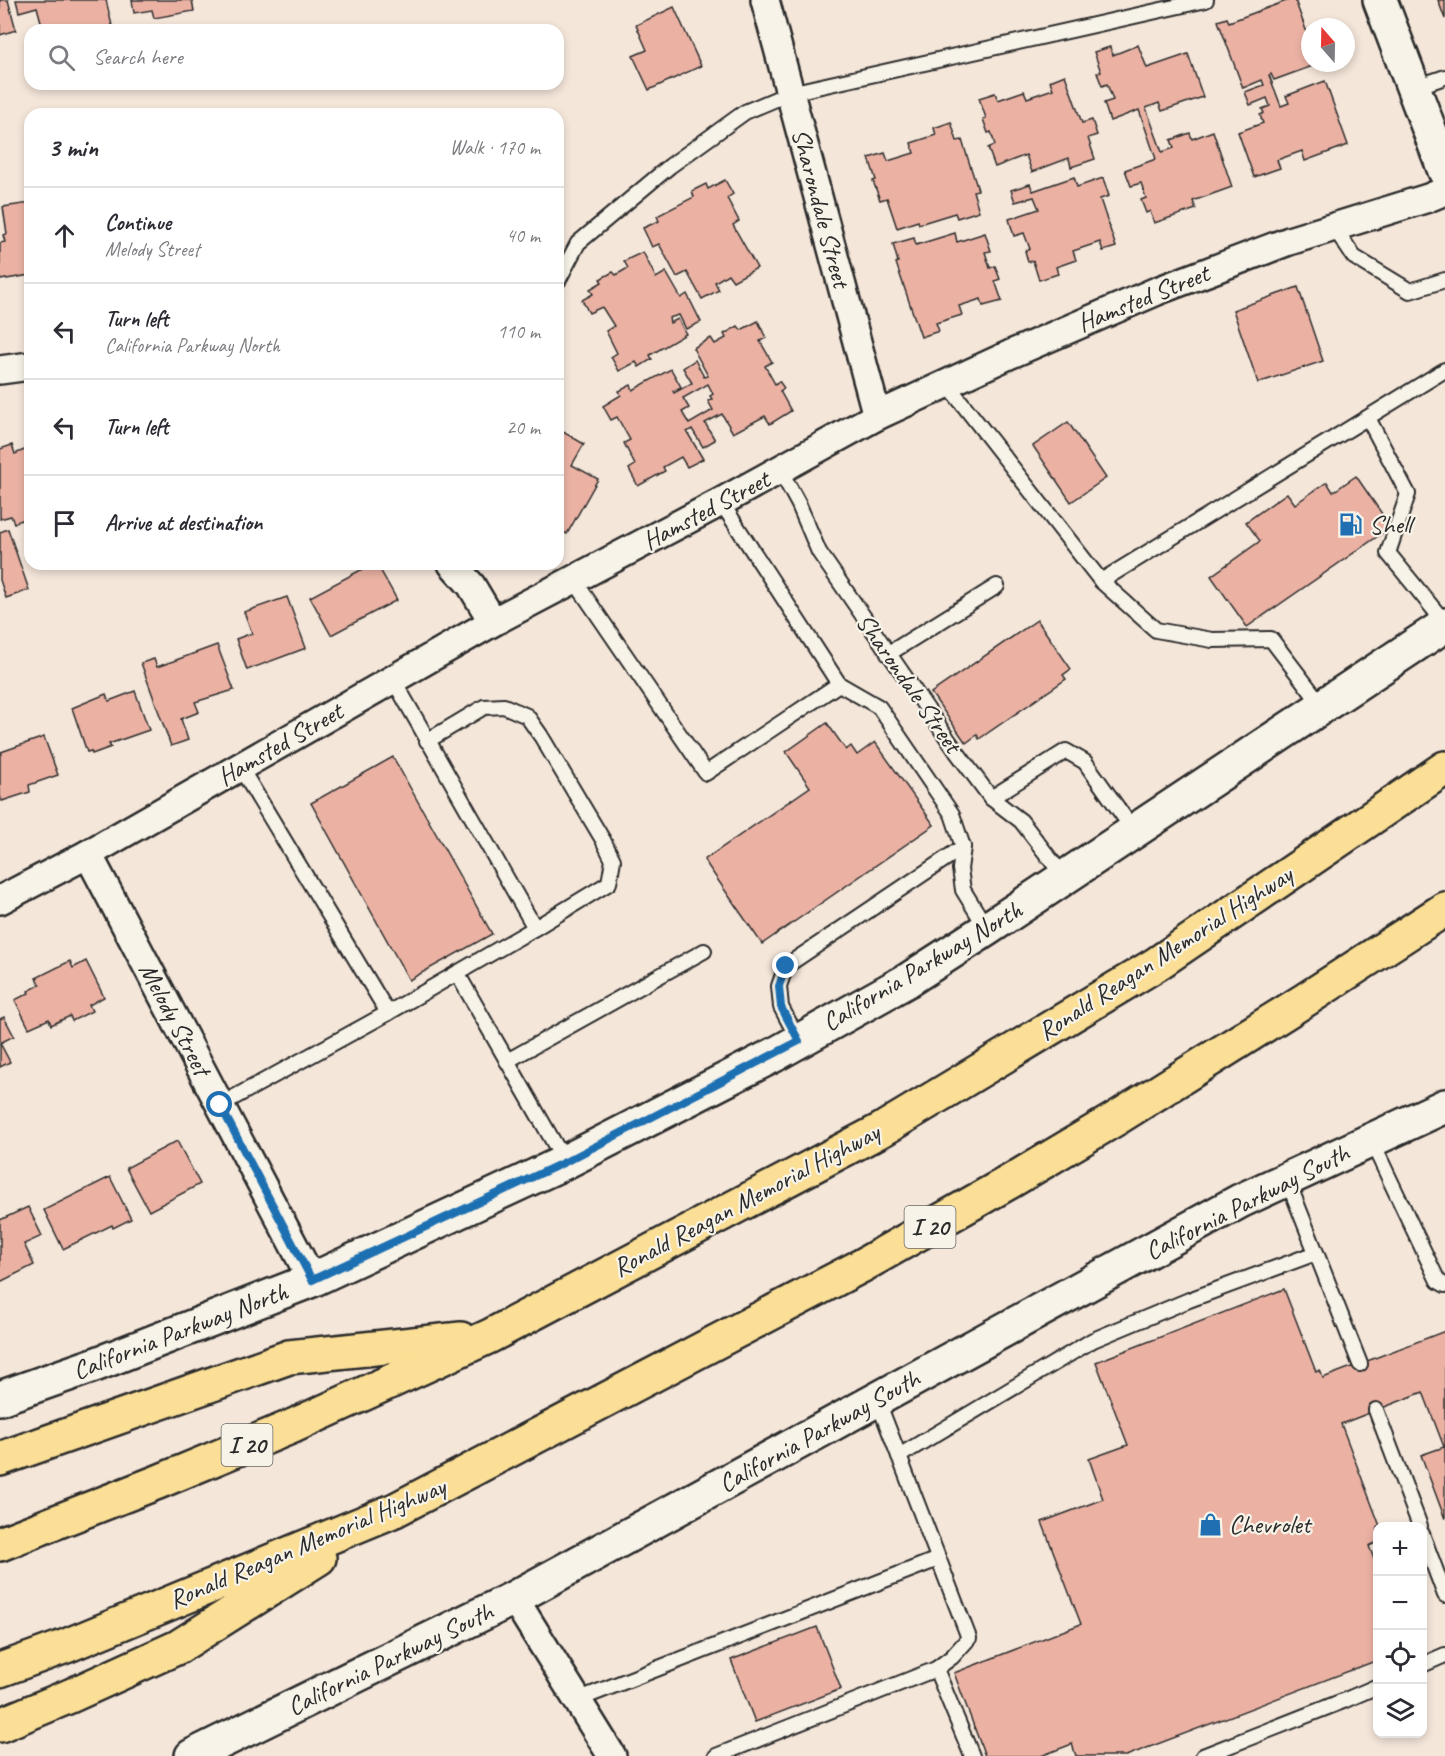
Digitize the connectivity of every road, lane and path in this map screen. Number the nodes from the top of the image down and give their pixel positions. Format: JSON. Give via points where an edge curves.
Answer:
{"nodes":[{"id":1,"x":765,"y":0,"type":"edge"},
{"id":2,"x":1206,"y":0,"type":"edge"},
{"id":3,"x":1380,"y":0,"type":"edge"},
{"id":4,"x":1445,"y":77,"type":"edge"},
{"id":5,"x":1413,"y":88,"type":"junction"},
{"id":6,"x":790,"y":93,"type":"junction"},
{"id":7,"x":1445,"y":171,"type":"edge"},
{"id":8,"x":1445,"y":191,"type":"edge"},
{"id":9,"x":1334,"y":227,"type":"junction"},
{"id":10,"x":564,"y":270,"type":"edge"},
{"id":11,"x":1445,"y":280,"type":"edge"},
{"id":12,"x":24,"y":367,"type":"edge"},
{"id":13,"x":0,"y":370,"type":"edge"},
{"id":14,"x":1445,"y":370,"type":"edge"},
{"id":15,"x":947,"y":384,"type":"junction"},
{"id":16,"x":877,"y":416,"type":"junction"},
{"id":17,"x":1368,"y":418,"type":"junction"},
{"id":18,"x":780,"y":470,"type":"junction"},
{"id":19,"x":721,"y":502,"type":"junction"},
{"id":20,"x":457,"y":570,"type":"edge"},
{"id":21,"x":574,"y":580,"type":"junction"},
{"id":22,"x":1101,"y":581,"type":"junction"},
{"id":23,"x":997,"y":586,"type":"dead end"},
{"id":24,"x":493,"y":622,"type":"junction"},
{"id":25,"x":1445,"y":624,"type":"edge"},
{"id":26,"x":888,"y":654,"type":"junction"},
{"id":27,"x":393,"y":679,"type":"junction"},
{"id":28,"x":839,"y":684,"type":"junction"},
{"id":29,"x":1323,"y":707,"type":"junction"},
{"id":30,"x":427,"y":741,"type":"junction"},
{"id":31,"x":240,"y":767,"type":"junction"},
{"id":32,"x":1445,"y":768,"type":"edge"},
{"id":33,"x":991,"y":798,"type":"junction"},
{"id":34,"x":1134,"y":831,"type":"junction"},
{"id":35,"x":963,"y":847,"type":"junction"},
{"id":36,"x":88,"y":854,"type":"junction"},
{"id":37,"x":1064,"y":877,"type":"junction"},
{"id":38,"x":0,"y":900,"type":"edge"},
{"id":39,"x":1445,"y":909,"type":"edge"},
{"id":40,"x":536,"y":928,"type":"junction"},
{"id":41,"x":987,"y":929,"type":"junction"},
{"id":42,"x":704,"y":951,"type":"dead end"},
{"id":43,"x":457,"y":973,"type":"junction"},
{"id":44,"x":388,"y":1013,"type":"junction"},
{"id":45,"x":799,"y":1041,"type":"junction"},
{"id":46,"x":507,"y":1061,"type":"junction"},
{"id":47,"x":220,"y":1105,"type":"junction"},
{"id":48,"x":1445,"y":1106,"type":"edge"},
{"id":49,"x":1371,"y":1140,"type":"junction"},
{"id":50,"x":565,"y":1162,"type":"junction"},
{"id":51,"x":1287,"y":1179,"type":"junction"},
{"id":52,"x":1316,"y":1253,"type":"junction"},
{"id":53,"x":312,"y":1280,"type":"junction"},
{"id":54,"x":1445,"y":1285,"type":"edge"},
{"id":55,"x":490,"y":1335,"type":"junction"},
{"id":56,"x":1360,"y":1364,"type":"dead end"},
{"id":57,"x":0,"y":1398,"type":"edge"},
{"id":58,"x":877,"y":1399,"type":"junction"},
{"id":59,"x":1376,"y":1410,"type":"dead end"},
{"id":60,"x":899,"y":1456,"type":"junction"},
{"id":61,"x":0,"y":1459,"type":"edge"},
{"id":62,"x":395,"y":1510,"type":"junction"},
{"id":63,"x":1418,"y":1522,"type":"edge"},
{"id":64,"x":0,"y":1544,"type":"edge"},
{"id":65,"x":1427,"y":1547,"type":"edge"},
{"id":66,"x":938,"y":1559,"type":"junction"},
{"id":67,"x":1445,"y":1595,"type":"edge"},
{"id":68,"x":514,"y":1598,"type":"junction"},
{"id":69,"x":1445,"y":1655,"type":"edge"},
{"id":70,"x":1427,"y":1663,"type":"edge"},
{"id":71,"x":936,"y":1669,"type":"junction"},
{"id":72,"x":0,"y":1670,"type":"edge"},
{"id":73,"x":1373,"y":1688,"type":"edge"},
{"id":74,"x":577,"y":1700,"type":"junction"},
{"id":75,"x":0,"y":1725,"type":"edge"},
{"id":76,"x":192,"y":1756,"type":"edge"},
{"id":77,"x":612,"y":1756,"type":"edge"},
{"id":78,"x":716,"y":1756,"type":"edge"},
{"id":79,"x":972,"y":1756,"type":"edge"},
{"id":80,"x":1203,"y":1756,"type":"edge"}],
"edges":[{"from":1,"to":6,"type":"street","name":"Sharondale Street"},
{"from":2,"to":6,"type":"lane"},
{"from":3,"to":5,"type":"main road"},
{"from":4,"to":5,"type":"lane"},
{"from":5,"to":7,"type":"main road"},
{"from":6,"to":10,"type":"lane","via":[[745,112],[670,166],[578,243]]},
{"from":6,"to":16,"type":"street","name":"Sharondale Street"},
{"from":8,"to":9,"type":"street","name":"Hamsted Street"},
{"from":9,"to":11,"type":"lane","via":[[1354,257],[1410,291]]},
{"from":9,"to":15,"type":"street","name":"Hamsted Street","via":[[1157,291]]},
{"from":12,"to":13,"type":"street"},
{"from":14,"to":17,"type":"lane"},
{"from":15,"to":16,"type":"street","name":"Hamsted Street"},
{"from":15,"to":22,"type":"lane"},
{"from":16,"to":18,"type":"street","name":"Hamsted Street"},
{"from":17,"to":22,"type":"lane"},
{"from":17,"to":25,"type":"lane","via":[[1408,494],[1389,553]]},
{"from":18,"to":19,"type":"street","name":"Hamsted Street"},
{"from":18,"to":26,"type":"lane","name":"Sharondale Street","via":[[819,552]]},
{"from":19,"to":21,"type":"street","name":"Hamsted Street"},
{"from":19,"to":28,"type":"lane"},
{"from":20,"to":24,"type":"street"},
{"from":21,"to":24,"type":"street","name":"Hamsted Street"},
{"from":21,"to":28,"type":"lane","via":[[706,773]]},
{"from":22,"to":29,"type":"lane","via":[[1156,630],[1212,640],[1271,639]]},
{"from":23,"to":26,"type":"lane"},
{"from":24,"to":27,"type":"street","name":"Hamsted Street"},
{"from":25,"to":29,"type":"main road","name":"California Parkway North"},
{"from":26,"to":33,"type":"lane","name":"Sharondale Street"},
{"from":27,"to":30,"type":"lane"},
{"from":27,"to":31,"type":"street","name":"Hamsted Street"},
{"from":28,"to":35,"type":"lane","via":[[879,707],[952,814]]},
{"from":29,"to":34,"type":"main road","name":"California Parkway North"},
{"from":30,"to":40,"type":"lane"},
{"from":30,"to":40,"type":"lane","via":[[484,707],[504,706],[527,716],[603,840],[613,860],[609,883]]},
{"from":31,"to":36,"type":"street","name":"Hamsted Street"},
{"from":31,"to":44,"type":"lane"},
{"from":32,"to":55,"type":"highway","name":"Ronald Reagan Memorial Highway","number":"I 20","via":[[1155,965],[883,1129]]},
{"from":33,"to":34,"type":"lane","via":[[1066,751],[1085,762]]},
{"from":33,"to":37,"type":"lane","name":"Sharondale Street","via":[[1021,821]]},
{"from":34,"to":37,"type":"main road","name":"California Parkway North"},
{"from":35,"to":41,"type":"lane","via":[[963,890]]},
{"from":35,"to":45,"type":"lane","via":[[786,966],[779,986],[781,1007]]},
{"from":36,"to":38,"type":"street","name":"Hamsted Street"},
{"from":36,"to":47,"type":"street","name":"Melody Street"},
{"from":37,"to":41,"type":"main road","name":"California Parkway North"},
{"from":39,"to":62,"type":"highway","name":"Ronald Reagan Memorial Highway","number":"I 20","via":[[1011,1181],[863,1265]]},
{"from":40,"to":43,"type":"lane"},
{"from":41,"to":45,"type":"main road","name":"California Parkway North","via":[[908,980]]},
{"from":42,"to":46,"type":"lane"},
{"from":43,"to":44,"type":"lane"},
{"from":43,"to":46,"type":"lane"},
{"from":44,"to":47,"type":"lane"},
{"from":45,"to":50,"type":"main road","name":"California Parkway North"},
{"from":46,"to":50,"type":"lane"},
{"from":47,"to":53,"type":"street","name":"Melody Street"},
{"from":48,"to":49,"type":"main road","name":"California Parkway South"},
{"from":49,"to":51,"type":"main road","name":"California Parkway South"},
{"from":49,"to":54,"type":"lane","via":[[1438,1281]]},
{"from":50,"to":53,"type":"main road","name":"California Parkway North"},
{"from":51,"to":52,"type":"lane"},
{"from":51,"to":58,"type":"main road","name":"California Parkway South"},
{"from":52,"to":56,"type":"lane"},
{"from":52,"to":60,"type":"lane","via":[[1093,1340]]},
{"from":53,"to":57,"type":"main road","name":"California Parkway North"},
{"from":55,"to":61,"type":"highway","via":[[289,1357]]},
{"from":55,"to":64,"type":"highway","name":"Ronald Reagan Memorial Highway","number":"I 20","via":[[293,1426]]},
{"from":58,"to":60,"type":"lane"},
{"from":58,"to":68,"type":"main road","name":"California Parkway South"},
{"from":59,"to":63,"type":"lane"},
{"from":60,"to":66,"type":"lane"},
{"from":62,"to":72,"type":"highway","name":"Ronald Reagan Memorial Highway","number":"I 20"},
{"from":62,"to":75,"type":"highway","via":[[178,1647]]},
{"from":65,"to":67,"type":"lane"},
{"from":66,"to":71,"type":"lane","via":[[969,1638]]},
{"from":66,"to":74,"type":"lane"},
{"from":68,"to":74,"type":"street"},
{"from":68,"to":76,"type":"main road","name":"California Parkway South"},
{"from":69,"to":70,"type":"lane"},
{"from":71,"to":78,"type":"lane"},
{"from":71,"to":79,"type":"lane"},
{"from":73,"to":80,"type":"lane"},
{"from":74,"to":77,"type":"street"}]}
